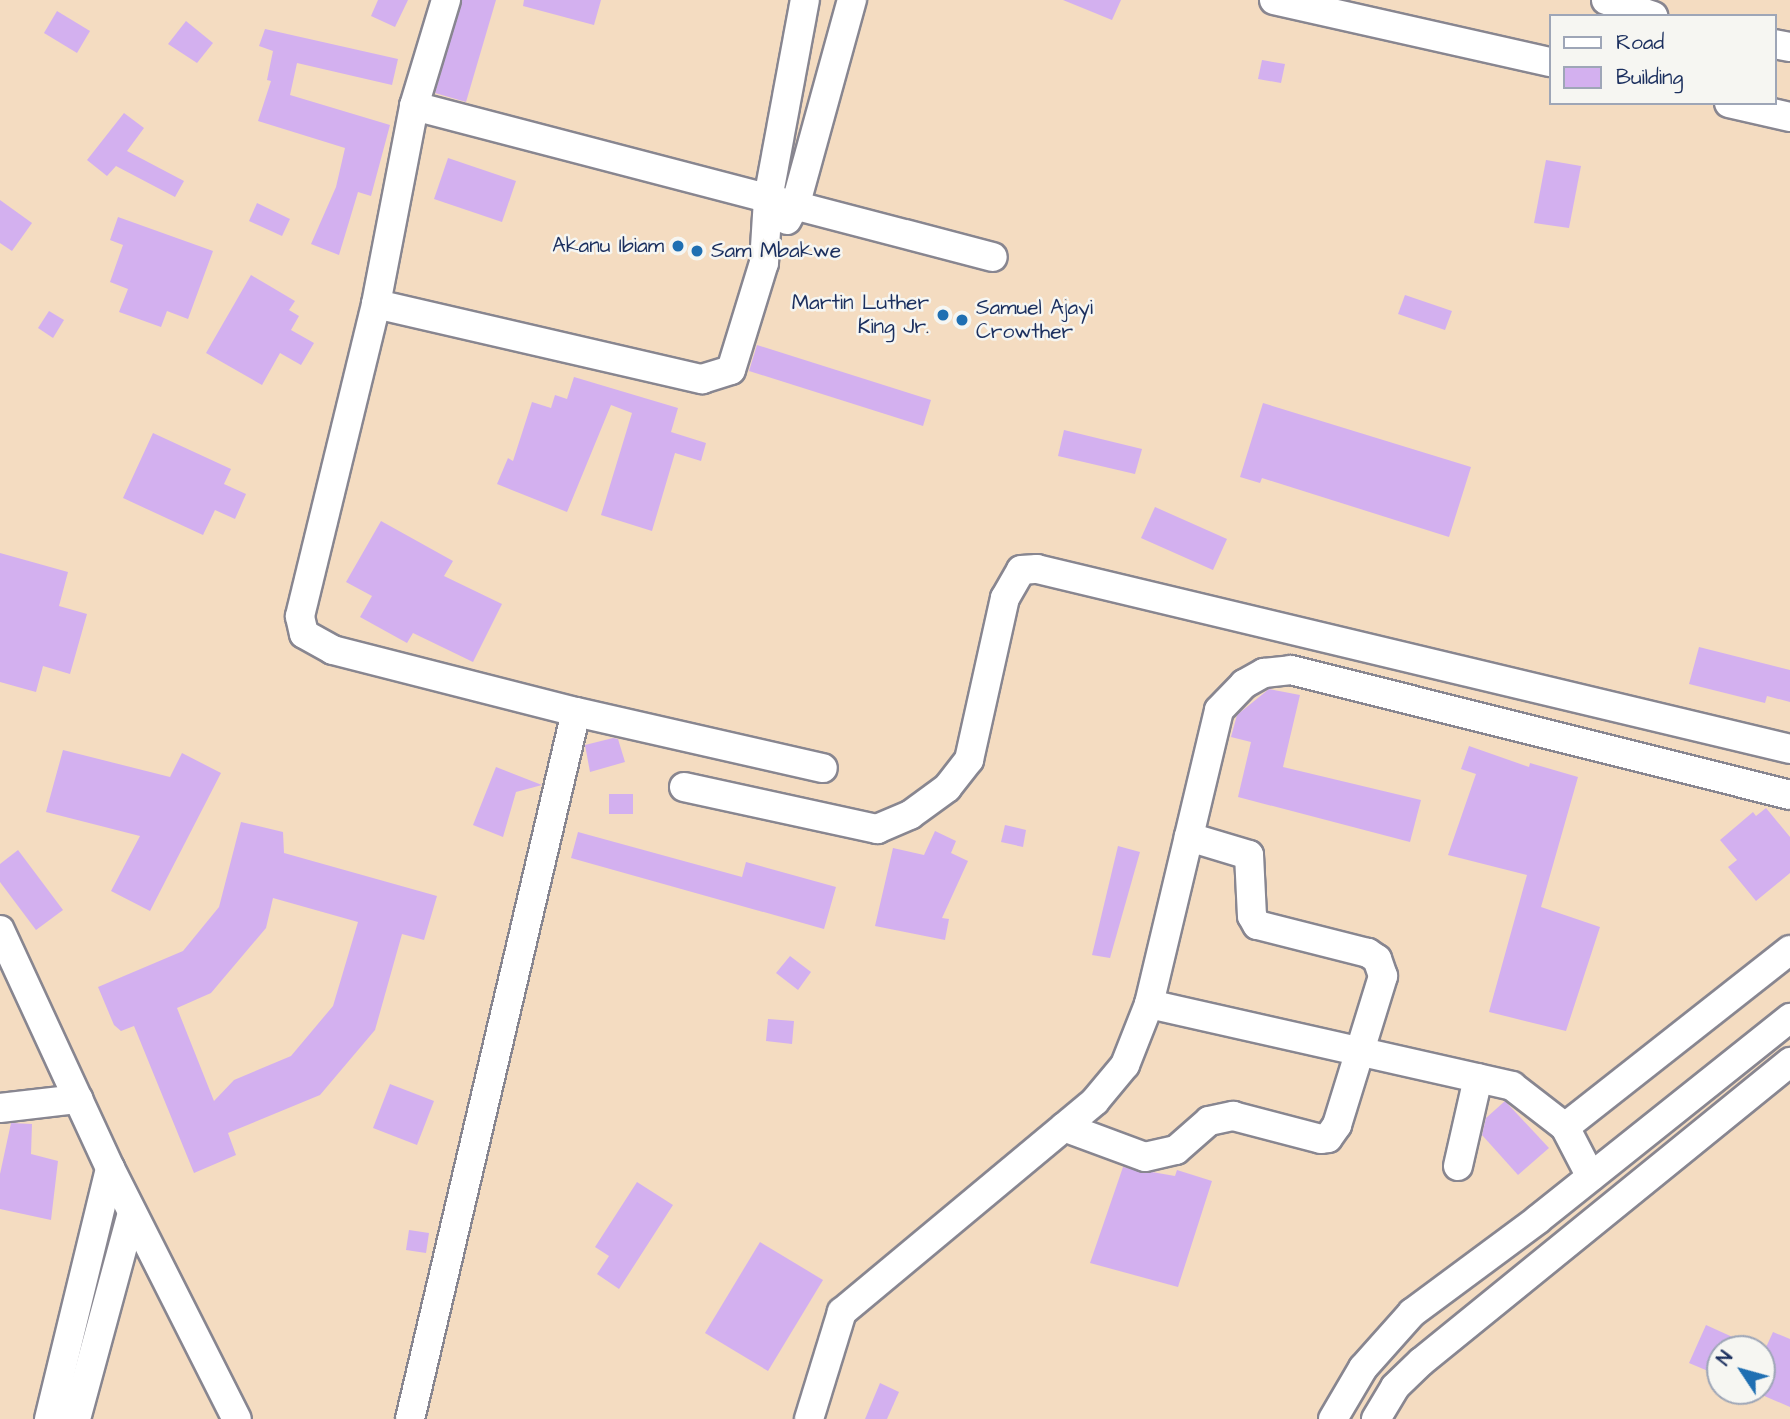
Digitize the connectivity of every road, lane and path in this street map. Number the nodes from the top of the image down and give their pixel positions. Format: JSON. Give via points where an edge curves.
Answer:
{"nodes":[{"id":1,"x":446,"y":0,"type":"edge"},
{"id":2,"x":806,"y":0,"type":"edge"},
{"id":3,"x":852,"y":0,"type":"edge"},
{"id":4,"x":1274,"y":0,"type":"edge"},
{"id":5,"x":1606,"y":0,"type":"edge"},
{"id":6,"x":1647,"y":14,"type":"edge"},
{"id":7,"x":1548,"y":62,"type":"edge"},
{"id":8,"x":1738,"y":105,"type":"edge"},
{"id":9,"x":414,"y":106,"type":"junction"},
{"id":10,"x":1790,"y":117,"type":"edge"},
{"id":11,"x":768,"y":199,"type":"junction"},
{"id":12,"x":796,"y":203,"type":"junction"},
{"id":13,"x":993,"y":257,"type":"dead end"},
{"id":14,"x":764,"y":262,"type":"junction"},
{"id":15,"x":376,"y":304,"type":"junction"},
{"id":16,"x":576,"y":712,"type":"junction"},
{"id":17,"x":1790,"y":749,"type":"edge"},
{"id":18,"x":823,"y":768,"type":"dead end"},
{"id":19,"x":684,"y":787,"type":"dead end"},
{"id":20,"x":1790,"y":795,"type":"edge"},
{"id":21,"x":1189,"y":837,"type":"junction"},
{"id":22,"x":0,"y":930,"type":"edge"},
{"id":23,"x":1790,"y":950,"type":"edge"},
{"id":24,"x":1149,"y":1004,"type":"junction"},
{"id":25,"x":1790,"y":1018,"type":"edge"},
{"id":26,"x":1362,"y":1052,"type":"junction"},
{"id":27,"x":1790,"y":1062,"type":"edge"},
{"id":28,"x":1478,"y":1078,"type":"junction"},
{"id":29,"x":78,"y":1099,"type":"junction"},
{"id":30,"x":0,"y":1108,"type":"edge"},
{"id":31,"x":1064,"y":1127,"type":"junction"},
{"id":32,"x":1565,"y":1127,"type":"junction"},
{"id":33,"x":1458,"y":1167,"type":"dead end"},
{"id":34,"x":110,"y":1168,"type":"junction"},
{"id":35,"x":1591,"y":1177,"type":"junction"},
{"id":36,"x":132,"y":1213,"type":"junction"},
{"id":37,"x":1339,"y":1408,"type":"edge"},
{"id":38,"x":49,"y":1419,"type":"edge"},
{"id":39,"x":76,"y":1419,"type":"edge"},
{"id":40,"x":237,"y":1419,"type":"edge"},
{"id":41,"x":410,"y":1419,"type":"edge"},
{"id":42,"x":809,"y":1419,"type":"edge"},
{"id":43,"x":1376,"y":1419,"type":"edge"}],
"edges":[{"from":1,"to":9,"type":"street"},
{"from":2,"to":11,"type":"street"},
{"from":3,"to":12,"type":"street"},
{"from":4,"to":7,"type":"street"},
{"from":5,"to":6,"type":"street"},
{"from":8,"to":10,"type":"street"},
{"from":9,"to":11,"type":"street"},
{"from":9,"to":15,"type":"street"},
{"from":11,"to":12,"type":"street"},
{"from":11,"to":14,"type":"street"},
{"from":12,"to":13,"type":"street"},
{"from":12,"to":14,"type":"street"},
{"from":14,"to":15,"type":"street","via":[[731,370],[702,379]]},
{"from":15,"to":16,"type":"street","via":[[300,616],[304,634],[333,650]]},
{"from":16,"to":18,"type":"street"},
{"from":16,"to":41,"type":"street"},
{"from":17,"to":19,"type":"street","via":[[1037,569],[1021,570],[1005,598],[969,760],[947,788],[910,815],[877,829]]},
{"from":20,"to":21,"type":"street","via":[[1292,670],[1264,673],[1244,684],[1219,710]]},
{"from":21,"to":24,"type":"street"},
{"from":21,"to":26,"type":"street","via":[[1249,855],[1252,916],[1257,925],[1377,959],[1383,976]]},
{"from":22,"to":29,"type":"street"},
{"from":23,"to":32,"type":"street"},
{"from":24,"to":26,"type":"street"},
{"from":24,"to":31,"type":"street","via":[[1125,1065],[1095,1101]]},
{"from":25,"to":35,"type":"street"},
{"from":26,"to":28,"type":"street"},
{"from":26,"to":31,"type":"street","via":[[1337,1125],[1328,1138],[1233,1116],[1209,1121],[1177,1150],[1146,1157]]},
{"from":27,"to":43,"type":"street","via":[[1421,1362],[1395,1387]]},
{"from":28,"to":32,"type":"street","via":[[1512,1086]]},
{"from":28,"to":33,"type":"street"},
{"from":29,"to":30,"type":"street"},
{"from":29,"to":34,"type":"street"},
{"from":31,"to":42,"type":"street","via":[[842,1312]]},
{"from":32,"to":35,"type":"street"},
{"from":34,"to":36,"type":"street"},
{"from":34,"to":38,"type":"street"},
{"from":35,"to":37,"type":"street","via":[[1412,1313],[1363,1368]]},
{"from":36,"to":39,"type":"street"},
{"from":36,"to":40,"type":"street"},
{"from":37,"to":43,"type":"street"}]}
